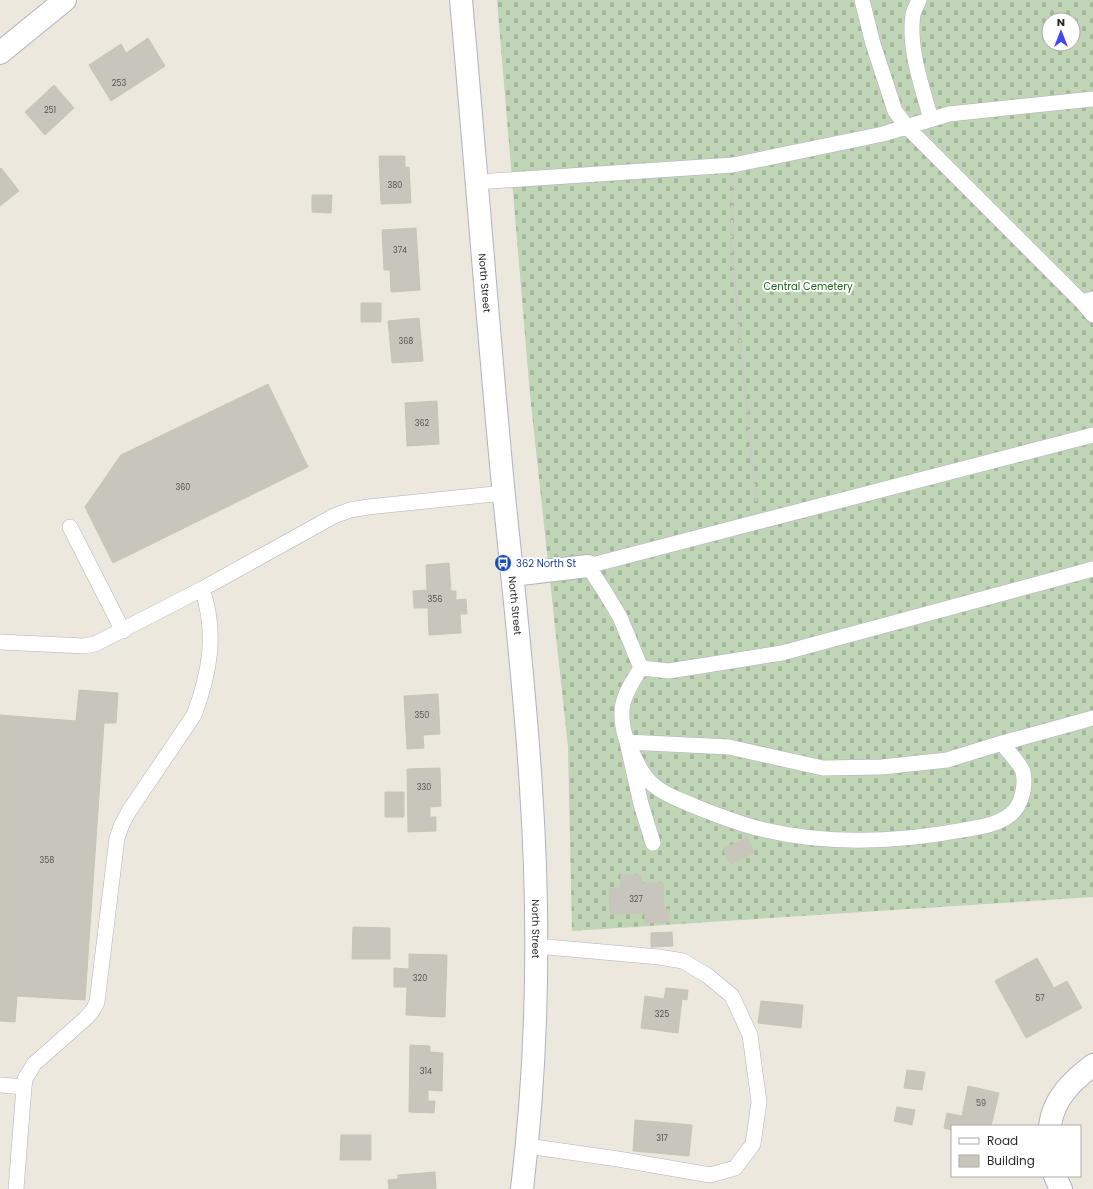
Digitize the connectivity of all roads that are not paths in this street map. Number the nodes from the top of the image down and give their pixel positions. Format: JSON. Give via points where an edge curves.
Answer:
{"nodes":[{"id":1,"x":65,"y":0,"type":"edge"},
{"id":2,"x":461,"y":0,"type":"edge"},
{"id":3,"x":862,"y":0,"type":"edge"},
{"id":4,"x":919,"y":0,"type":"edge"},
{"id":5,"x":0,"y":53,"type":"edge"},
{"id":6,"x":1093,"y":99,"type":"edge"},
{"id":7,"x":931,"y":119,"type":"junction"},
{"id":8,"x":907,"y":127,"type":"junction"},
{"id":9,"x":477,"y":182,"type":"junction"},
{"id":10,"x":1088,"y":301,"type":"edge"},
{"id":11,"x":1093,"y":315,"type":"edge"},
{"id":12,"x":1093,"y":435,"type":"edge"},
{"id":13,"x":504,"y":493,"type":"junction"},
{"id":14,"x":70,"y":527,"type":"dead end"},
{"id":15,"x":588,"y":566,"type":"junction"},
{"id":16,"x":1093,"y":569,"type":"edge"},
{"id":17,"x":512,"y":575,"type":"junction"},
{"id":18,"x":202,"y":589,"type":"junction"},
{"id":19,"x":123,"y":631,"type":"junction"},
{"id":20,"x":0,"y":642,"type":"edge"},
{"id":21,"x":641,"y":668,"type":"junction"},
{"id":22,"x":1093,"y":718,"type":"edge"},
{"id":23,"x":627,"y":742,"type":"junction"},
{"id":24,"x":1002,"y":743,"type":"junction"},
{"id":25,"x":654,"y":843,"type":"dead end"},
{"id":26,"x":536,"y":946,"type":"junction"},
{"id":27,"x":1093,"y":1065,"type":"edge"},
{"id":28,"x":0,"y":1085,"type":"edge"},
{"id":29,"x":24,"y":1087,"type":"junction"},
{"id":30,"x":1050,"y":1125,"type":"edge"},
{"id":31,"x":527,"y":1146,"type":"junction"},
{"id":32,"x":1055,"y":1177,"type":"edge"},
{"id":33,"x":16,"y":1189,"type":"edge"},
{"id":34,"x":522,"y":1189,"type":"edge"},
{"id":35,"x":1061,"y":1189,"type":"edge"}],
"edges":[{"from":1,"to":5,"type":"main road"},
{"from":2,"to":9,"type":"main road","name":"North Street"},
{"from":3,"to":8,"type":"lane","via":[[895,111]]},
{"from":4,"to":7,"type":"lane","via":[[913,13],[912,40],[920,82]]},
{"from":6,"to":7,"type":"lane","via":[[949,114]]},
{"from":7,"to":8,"type":"lane"},
{"from":8,"to":9,"type":"lane","via":[[733,165]]},
{"from":8,"to":10,"type":"lane"},
{"from":9,"to":13,"type":"main road","name":"North Street"},
{"from":10,"to":11,"type":"lane"},
{"from":12,"to":15,"type":"lane"},
{"from":13,"to":17,"type":"main road","name":"North Street"},
{"from":13,"to":18,"type":"lane","via":[[350,510],[320,523]]},
{"from":14,"to":19,"type":"lane"},
{"from":15,"to":17,"type":"main road"},
{"from":15,"to":21,"type":"lane","via":[[620,617]]},
{"from":16,"to":21,"type":"lane","via":[[782,653],[669,670]]},
{"from":17,"to":26,"type":"main road","name":"North Street","via":[[531,790]]},
{"from":18,"to":19,"type":"lane"},
{"from":18,"to":29,"type":"lane","via":[[208,605],[210,624],[209,658],[200,699],[194,715],[129,811],[120,831],[115,851],[97,1002],[86,1018],[34,1064],[25,1079]]},
{"from":19,"to":20,"type":"lane","via":[[95,644],[84,646]]},
{"from":21,"to":23,"type":"lane","via":[[624,698],[622,728]]},
{"from":22,"to":24,"type":"lane"},
{"from":23,"to":24,"type":"lane","via":[[729,746],[823,768],[882,767],[947,760]]},
{"from":23,"to":24,"type":"lane","via":[[643,774],[654,786],[669,796],[765,830],[817,838],[865,839],[911,838],[940,834],[988,825],[1004,819],[1021,800],[1024,786],[1023,771]]},
{"from":23,"to":25,"type":"lane","via":[[641,804]]},
{"from":26,"to":31,"type":"main road","name":"North Street","via":[[534,1052]]},
{"from":26,"to":31,"type":"lane","via":[[683,961],[708,976],[732,996],[750,1035],[759,1102],[753,1144],[735,1168],[710,1175]]},
{"from":27,"to":30,"type":"main road","via":[[1060,1097]]},
{"from":28,"to":29,"type":"lane"},
{"from":29,"to":33,"type":"lane"},
{"from":31,"to":34,"type":"main road","name":"North Street"},
{"from":32,"to":35,"type":"main road"}]}
